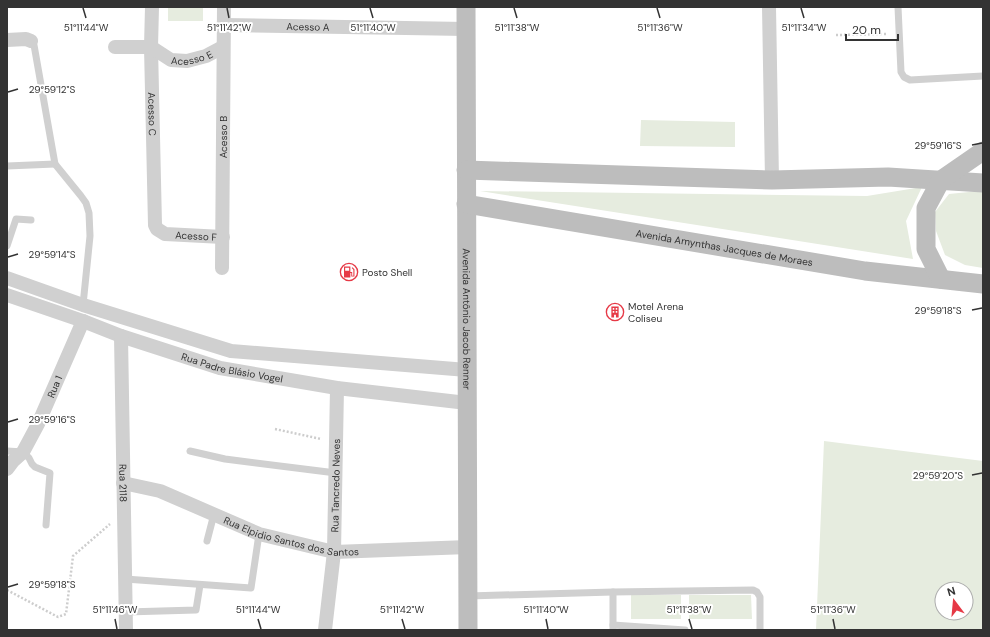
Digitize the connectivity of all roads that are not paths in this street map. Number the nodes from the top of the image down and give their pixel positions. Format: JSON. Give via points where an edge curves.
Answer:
{"nodes":[{"id":1,"x":152,"y":7,"type":"edge"},
{"id":2,"x":224,"y":7,"type":"edge"},
{"id":3,"x":466,"y":7,"type":"edge"},
{"id":4,"x":769,"y":7,"type":"edge"},
{"id":5,"x":898,"y":7,"type":"edge"},
{"id":6,"x":223,"y":25,"type":"junction"},
{"id":7,"x":466,"y":29,"type":"junction"},
{"id":8,"x":7,"y":40,"type":"edge"},
{"id":9,"x":31,"y":40,"type":"joint"},
{"id":10,"x":115,"y":46,"type":"dead end"},
{"id":11,"x":151,"y":47,"type":"junction"},
{"id":12,"x":223,"y":47,"type":"junction"},
{"id":13,"x":983,"y":76,"type":"edge"},
{"id":14,"x":983,"y":151,"type":"edge"},
{"id":15,"x":55,"y":164,"type":"junction"},
{"id":16,"x":7,"y":166,"type":"edge"},
{"id":17,"x":466,"y":170,"type":"junction"},
{"id":18,"x":772,"y":180,"type":"junction"},
{"id":19,"x":941,"y":180,"type":"junction"},
{"id":20,"x":983,"y":183,"type":"edge"},
{"id":21,"x":466,"y":204,"type":"junction"},
{"id":22,"x":31,"y":220,"type":"dead end"},
{"id":23,"x":154,"y":220,"type":"joint"},
{"id":24,"x":223,"y":236,"type":"junction"},
{"id":25,"x":7,"y":246,"type":"edge"},
{"id":26,"x":222,"y":268,"type":"dead end"},
{"id":27,"x":7,"y":278,"type":"edge"},
{"id":28,"x":942,"y":279,"type":"junction"},
{"id":29,"x":983,"y":284,"type":"edge"},
{"id":30,"x":7,"y":295,"type":"edge"},
{"id":31,"x":83,"y":305,"type":"junction"},
{"id":32,"x":83,"y":321,"type":"junction"},
{"id":33,"x":121,"y":336,"type":"junction"},
{"id":34,"x":467,"y":370,"type":"junction"},
{"id":35,"x":337,"y":388,"type":"junction"},
{"id":36,"x":467,"y":403,"type":"junction"},
{"id":37,"x":7,"y":451,"type":"edge"},
{"id":38,"x":190,"y":451,"type":"dead end"},
{"id":39,"x":23,"y":452,"type":"junction"},
{"id":40,"x":7,"y":469,"type":"edge"},
{"id":41,"x":336,"y":474,"type":"junction"},
{"id":42,"x":123,"y":483,"type":"junction"},
{"id":43,"x":214,"y":514,"type":"junction"},
{"id":44,"x":46,"y":526,"type":"dead end"},
{"id":45,"x":259,"y":534,"type":"junction"},
{"id":46,"x":207,"y":541,"type":"dead end"},
{"id":47,"x":468,"y":547,"type":"junction"},
{"id":48,"x":334,"y":552,"type":"junction"},
{"id":49,"x":125,"y":579,"type":"junction"},
{"id":50,"x":200,"y":586,"type":"junction"},
{"id":51,"x":613,"y":592,"type":"junction"},
{"id":52,"x":468,"y":596,"type":"junction"},
{"id":53,"x":126,"y":612,"type":"junction"},
{"id":54,"x":613,"y":628,"type":"edge"},
{"id":55,"x":126,"y":630,"type":"edge"},
{"id":56,"x":325,"y":630,"type":"edge"},
{"id":57,"x":468,"y":630,"type":"edge"},
{"id":58,"x":685,"y":630,"type":"edge"},
{"id":59,"x":760,"y":630,"type":"edge"}],
"edges":[{"from":1,"to":11,"type":"street","name":"Acesso C"},
{"from":2,"to":6,"type":"street","name":"Acesso B"},
{"from":3,"to":7,"type":"street","name":"Avenida Antônio Jacob Renner"},
{"from":4,"to":18,"type":"street"},
{"from":5,"to":13,"type":"lane","via":[[901,72],[904,77],[910,80]]},
{"from":6,"to":7,"type":"street","name":"Acesso A"},
{"from":6,"to":12,"type":"street","name":"Acesso B"},
{"from":7,"to":17,"type":"street","name":"Avenida Antônio Jacob Renner"},
{"from":8,"to":9,"type":"street"},
{"from":9,"to":15,"type":"lane"},
{"from":10,"to":11,"type":"street"},
{"from":11,"to":12,"type":"street","name":"Acesso E","via":[[171,60],[187,61],[206,56]]},
{"from":11,"to":23,"type":"street","name":"Acesso C"},
{"from":12,"to":24,"type":"street","name":"Acesso B"},
{"from":14,"to":19,"type":"street"},
{"from":15,"to":16,"type":"lane"},
{"from":15,"to":31,"type":"lane","via":[[84,199],[89,213],[90,236]]},
{"from":17,"to":18,"type":"street"},
{"from":17,"to":21,"type":"street","name":"Avenida Antônio Jacob Renner"},
{"from":18,"to":19,"type":"street","via":[[888,177]]},
{"from":19,"to":20,"type":"street"},
{"from":19,"to":28,"type":"street","via":[[926,208],[926,248]]},
{"from":21,"to":28,"type":"street","name":"Avenida Amynthas Jacques de Moraes","via":[[865,271]]},
{"from":21,"to":34,"type":"street","name":"Avenida Antônio Jacob Renner"},
{"from":22,"to":25,"type":"lane","via":[[16,219]]},
{"from":23,"to":24,"type":"street","name":"Acesso F","via":[[157,230],[165,234]]},
{"from":24,"to":26,"type":"street","name":"Acesso B"},
{"from":27,"to":31,"type":"street","name":"Rua Padre Blásio Vogel"},
{"from":28,"to":29,"type":"street","name":"Avenida Amynthas Jacques de Moraes"},
{"from":30,"to":32,"type":"street","name":"Rua Padre Blásio Vogel"},
{"from":31,"to":34,"type":"street","name":"Rua Padre Blásio Vogel","via":[[231,350]]},
{"from":32,"to":33,"type":"street","name":"Rua Padre Blásio Vogel"},
{"from":32,"to":39,"type":"street","name":"Rua 1"},
{"from":33,"to":35,"type":"street","name":"Rua Padre Blásio Vogel","via":[[220,368]]},
{"from":33,"to":42,"type":"street","name":"Rua 2118"},
{"from":34,"to":36,"type":"street","name":"Avenida Antônio Jacob Renner"},
{"from":35,"to":36,"type":"street","name":"Rua Padre Blásio Vogel"},
{"from":35,"to":41,"type":"street","name":"Rua Tancredo Neves"},
{"from":36,"to":47,"type":"street","name":"Avenida Antônio Jacob Renner"},
{"from":37,"to":39,"type":"lane"},
{"from":38,"to":41,"type":"lane","via":[[225,459]]},
{"from":39,"to":40,"type":"street","name":"Rua 1"},
{"from":39,"to":44,"type":"lane","via":[[35,467],[50,473]]},
{"from":41,"to":48,"type":"street","name":"Rua Tancredo Neves"},
{"from":42,"to":43,"type":"street","name":"Rua Elpidio Santos dos Santos","via":[[160,491]]},
{"from":42,"to":49,"type":"street","name":"Rua 2118"},
{"from":43,"to":45,"type":"street","name":"Rua Elpidio Santos dos Santos"},
{"from":43,"to":46,"type":"lane"},
{"from":45,"to":48,"type":"street","name":"Rua Elpidio Santos dos Santos"},
{"from":45,"to":50,"type":"lane","via":[[251,588]]},
{"from":47,"to":48,"type":"street","name":"Rua Elpidio Santos dos Santos"},
{"from":47,"to":52,"type":"street","name":"Avenida Antônio Jacob Renner"},
{"from":48,"to":56,"type":"street","name":"Rua Tancredo Neves"},
{"from":49,"to":50,"type":"lane"},
{"from":49,"to":53,"type":"street","name":"Rua 2118"},
{"from":50,"to":53,"type":"lane","via":[[196,610]]},
{"from":51,"to":52,"type":"lane"},
{"from":51,"to":54,"type":"lane"},
{"from":51,"to":59,"type":"lane","via":[[752,590],[760,597]]},
{"from":52,"to":57,"type":"street","name":"Avenida Antônio Jacob Renner"},
{"from":53,"to":55,"type":"street","name":"Rua 2118"},
{"from":54,"to":58,"type":"lane"}]}
